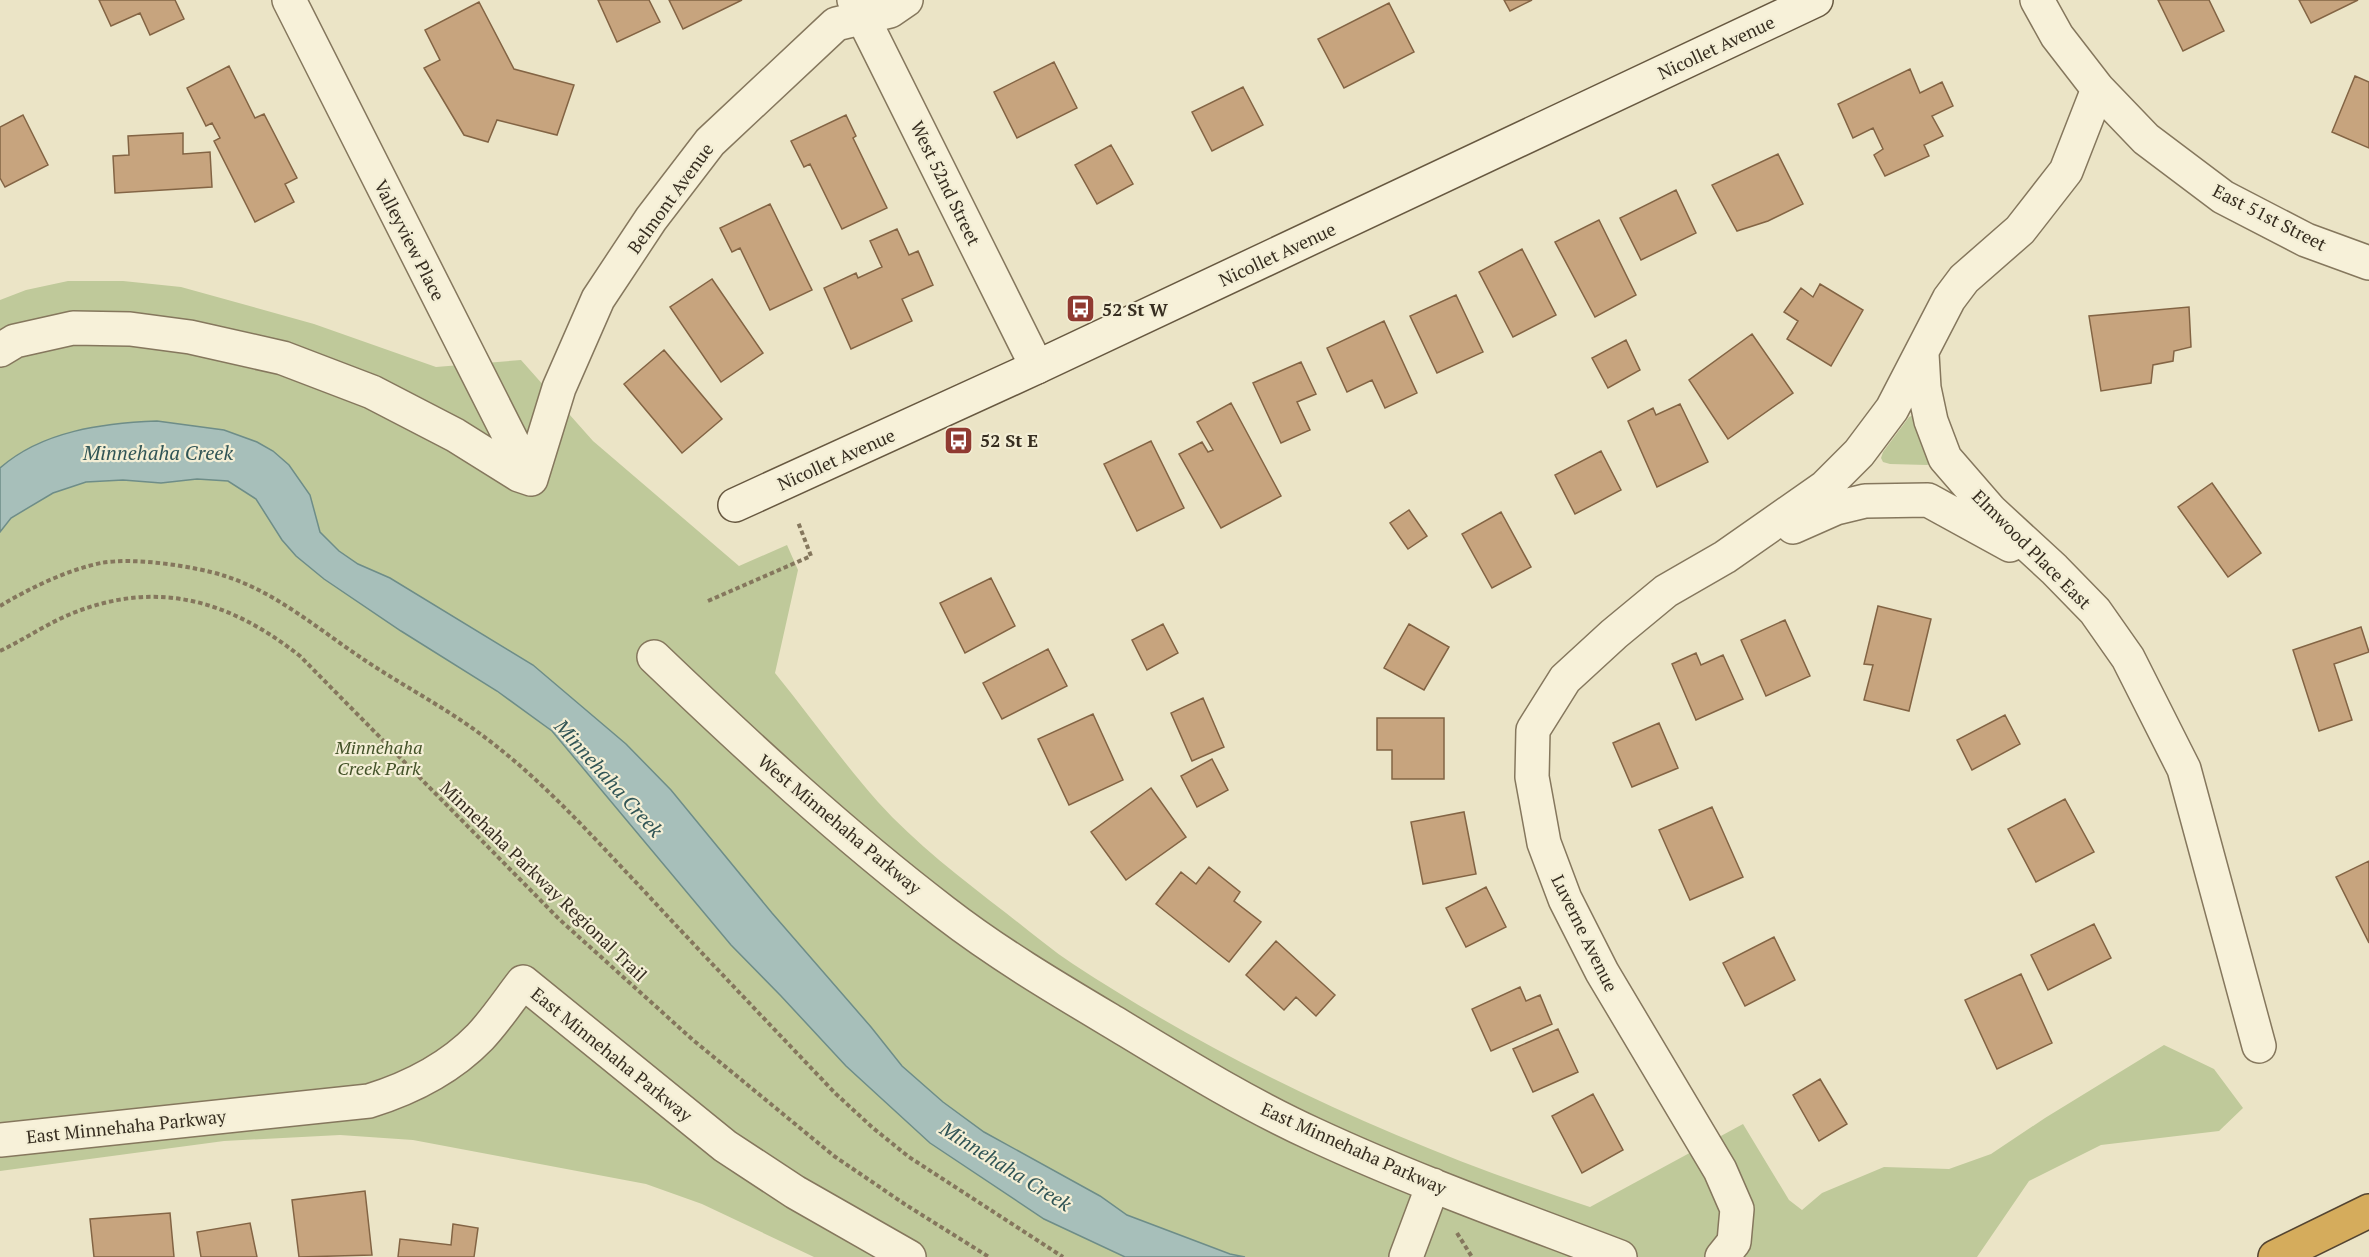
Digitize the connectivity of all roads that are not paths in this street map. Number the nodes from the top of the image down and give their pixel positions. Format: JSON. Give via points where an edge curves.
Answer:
{"nodes":[{"id":1,"x":289,"y":0,"type":"edge"},
{"id":2,"x":906,"y":0,"type":"edge"},
{"id":3,"x":1816,"y":0,"type":"edge"},
{"id":4,"x":2037,"y":0,"type":"edge"},
{"id":5,"x":859,"y":9,"type":"edge"},
{"id":6,"x":2098,"y":88,"type":"junction"},
{"id":7,"x":2369,"y":263,"type":"edge"},
{"id":8,"x":0,"y":350,"type":"edge"},
{"id":9,"x":1922,"y":354,"type":"junction"},
{"id":10,"x":1036,"y":367,"type":"junction"},
{"id":11,"x":531,"y":479,"type":"junction"},
{"id":12,"x":735,"y":505,"type":"dead end"},
{"id":13,"x":1725,"y":557,"type":"junction"},
{"id":14,"x":2054,"y":569,"type":"junction"},
{"id":15,"x":654,"y":657,"type":"dead end"},
{"id":16,"x":1038,"y":976,"type":"joint"},
{"id":17,"x":2259,"y":1047,"type":"dead end"},
{"id":18,"x":0,"y":1140,"type":"edge"},
{"id":19,"x":1433,"y":1185,"type":"junction"},
{"id":20,"x":2369,"y":1211,"type":"edge"},
{"id":21,"x":909,"y":1257,"type":"edge"},
{"id":22,"x":1406,"y":1257,"type":"edge"},
{"id":23,"x":1620,"y":1257,"type":"edge"},
{"id":24,"x":1722,"y":1257,"type":"edge"},
{"id":25,"x":2275,"y":1257,"type":"edge"}],
"edges":[{"from":1,"to":11,"type":"street","name":"Valleyview Place"},
{"from":2,"to":5,"type":"street","name":"Belmont Avenue","via":[[890,11]]},
{"from":3,"to":10,"type":"street","name":"Nicollet Avenue"},
{"from":4,"to":6,"type":"street","name":"East 51st Street","via":[[2057,36]]},
{"from":5,"to":10,"type":"street","name":"West 52nd Street"},
{"from":5,"to":11,"type":"street","name":"Belmont Avenue","via":[[836,24],[710,142],[651,219],[598,299],[559,388]]},
{"from":6,"to":7,"type":"street","name":"East 51st Street","via":[[2146,139],[2223,197],[2306,240]]},
{"from":6,"to":9,"type":"street","name":"Elmwood Place East","via":[[2066,171],[2020,230],[1964,279],[1949,299]]},
{"from":8,"to":11,"type":"street","via":[[15,342],[74,328],[130,329],[190,337],[283,358],[372,392]]},
{"from":9,"to":13,"type":"street","name":"Luverne Avenue","via":[[1892,409],[1859,453],[1825,488]]},
{"from":9,"to":14,"type":"street","name":"Elmwood Place East","via":[[1931,421],[1945,458],[1991,511]]},
{"from":10,"to":12,"type":"street","name":"Nicollet Avenue"},
{"from":13,"to":14,"type":"street","name":"Luverne Avenue","via":[[1836,508],[1865,501],[1928,500]]},
{"from":13,"to":24,"type":"street","name":"Luverne Avenue","via":[[1666,591],[1565,679],[1533,730],[1532,777],[1544,843],[1564,899],[1602,972],[1720,1170],[1737,1209],[1734,1242]]},
{"from":14,"to":17,"type":"street","name":"Elmwood Place East","via":[[2095,612],[2128,658],[2184,769]]},
{"from":15,"to":16,"type":"street","name":"West Minnehaha Parkway","via":[[751,750],[872,853],[945,913]]},
{"from":16,"to":19,"type":"street","name":"East Minnehaha Parkway","via":[[1254,1104],[1314,1135]]},
{"from":18,"to":21,"type":"street","name":"East Minnehaha Parkway","via":[[369,1101],[401,1091],[456,1059],[481,1036],[523,982],[725,1146],[795,1192]]},
{"from":19,"to":22,"type":"street"},
{"from":19,"to":23,"type":"street","name":"East Minnehaha Parkway"},
{"from":20,"to":25,"type":"highway"}]}
